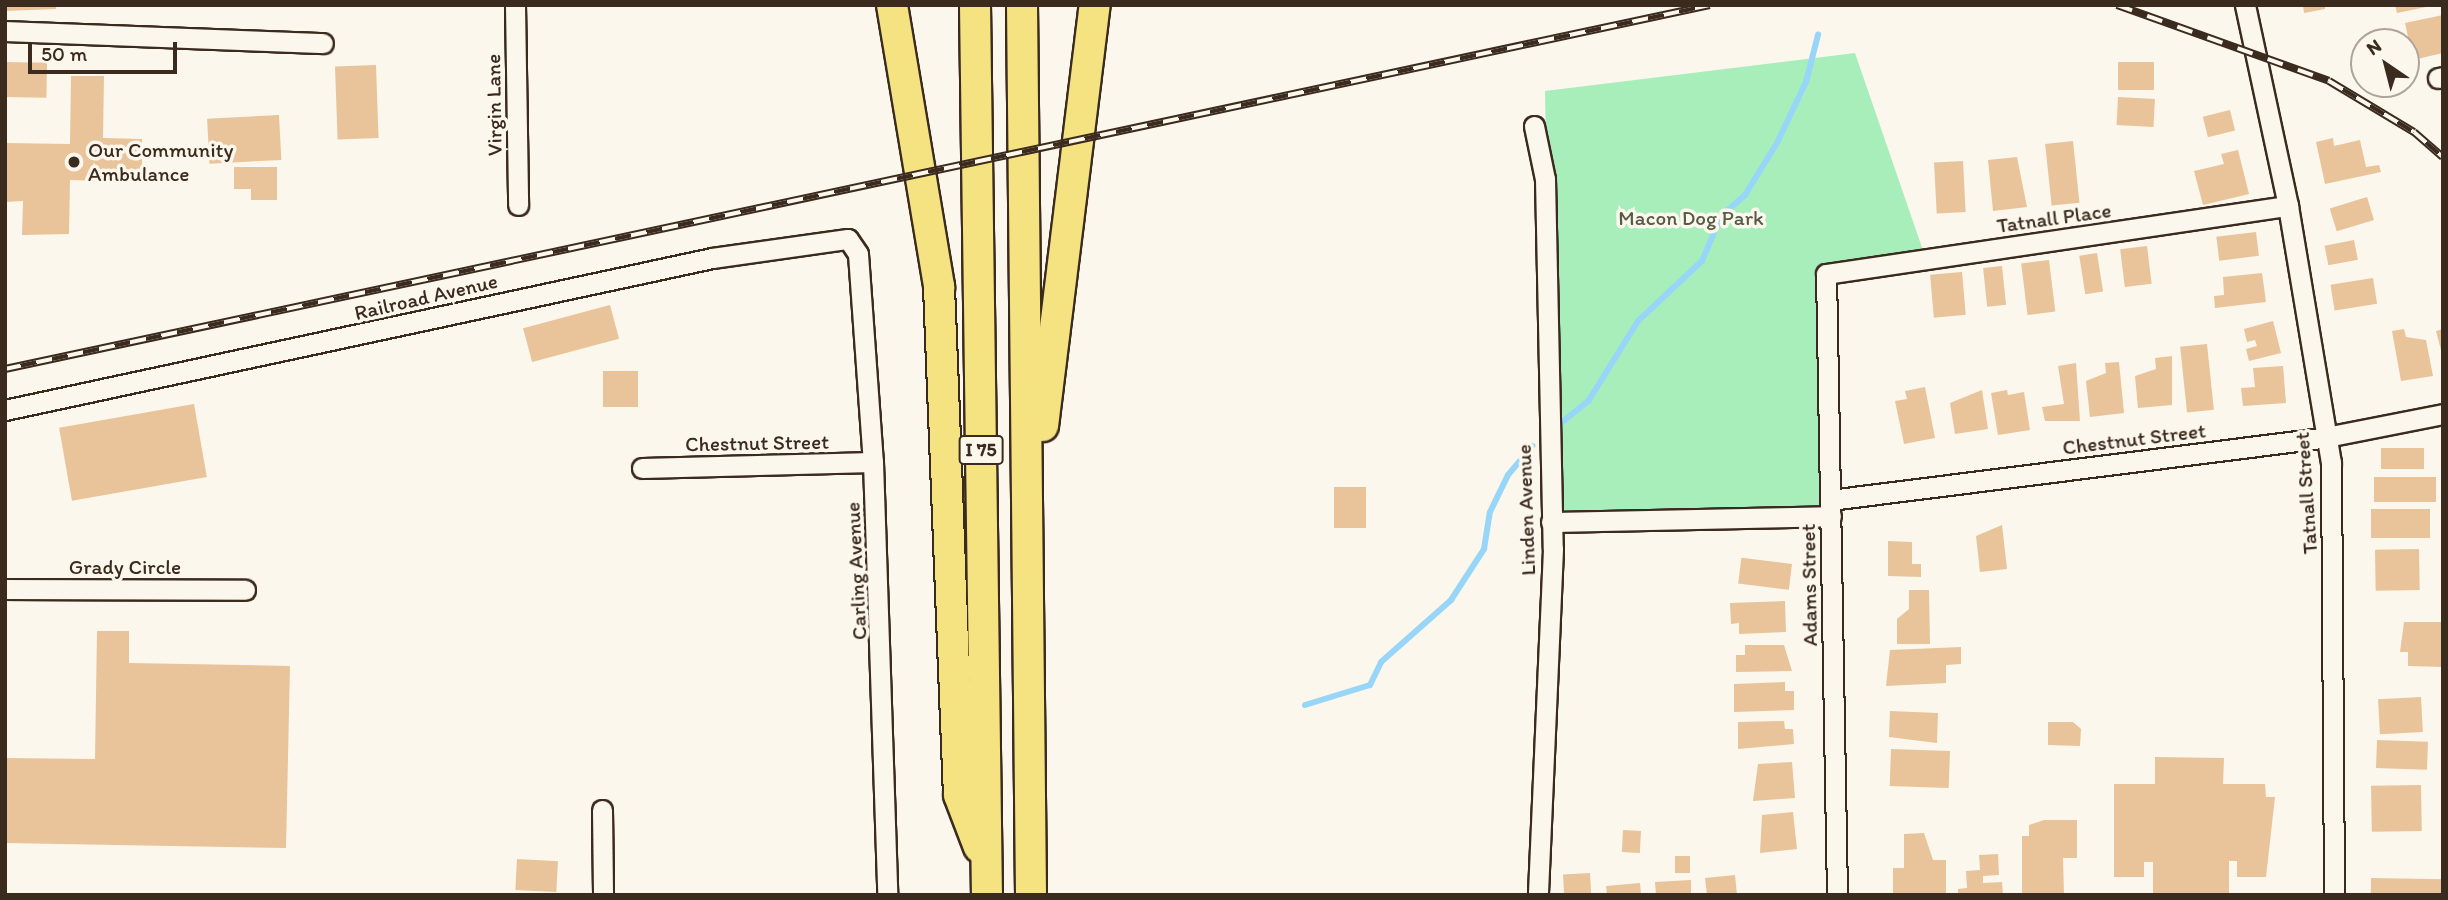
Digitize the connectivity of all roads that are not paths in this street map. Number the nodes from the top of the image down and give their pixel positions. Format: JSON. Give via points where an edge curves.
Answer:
{"nodes":[{"id":1,"x":515,"y":5,"type":"edge"},
{"id":2,"x":892,"y":5,"type":"edge"},
{"id":3,"x":975,"y":5,"type":"edge"},
{"id":4,"x":1022,"y":5,"type":"edge"},
{"id":5,"x":1095,"y":5,"type":"edge"},
{"id":6,"x":2245,"y":5,"type":"edge"},
{"id":7,"x":5,"y":31,"type":"edge"},
{"id":8,"x":323,"y":43,"type":"dead end"},
{"id":9,"x":1534,"y":125,"type":"dead end"},
{"id":10,"x":518,"y":205,"type":"dead end"},
{"id":11,"x":2288,"y":206,"type":"junction"},
{"id":12,"x":856,"y":245,"type":"joint"},
{"id":13,"x":1826,"y":274,"type":"joint"},
{"id":14,"x":5,"y":410,"type":"edge"},
{"id":15,"x":2443,"y":414,"type":"edge"},
{"id":16,"x":2326,"y":437,"type":"junction"},
{"id":17,"x":873,"y":462,"type":"junction"},
{"id":18,"x":642,"y":468,"type":"dead end"},
{"id":19,"x":1830,"y":508,"type":"junction"},
{"id":20,"x":1030,"y":509,"type":"junction"},
{"id":21,"x":1551,"y":522,"type":"junction"},
{"id":22,"x":5,"y":589,"type":"edge"},
{"id":23,"x":245,"y":590,"type":"dead end"},
{"id":24,"x":602,"y":810,"type":"dead end"},
{"id":25,"x":987,"y":881,"type":"edge"},
{"id":26,"x":603,"y":895,"type":"edge"},
{"id":27,"x":887,"y":895,"type":"edge"},
{"id":28,"x":1031,"y":895,"type":"edge"},
{"id":29,"x":1538,"y":895,"type":"edge"},
{"id":30,"x":1837,"y":895,"type":"edge"},
{"id":31,"x":2334,"y":895,"type":"edge"}],
"edges":[{"from":1,"to":10,"type":"street","name":"Virgin Lane"},
{"from":2,"to":25,"type":"highway","via":[[939,287],[959,795]]},
{"from":3,"to":25,"type":"highway","number":"I 75"},
{"from":4,"to":20,"type":"highway","number":"I 75"},
{"from":5,"to":20,"type":"highway"},
{"from":6,"to":11,"type":"street","name":"Tatnall Street"},
{"from":7,"to":8,"type":"street"},
{"from":9,"to":21,"type":"street","name":"Linden Avenue","via":[[1545,179]]},
{"from":11,"to":13,"type":"street","name":"Tatnall Place"},
{"from":11,"to":16,"type":"street","name":"Tatnall Street"},
{"from":12,"to":14,"type":"street","name":"Railroad Avenue","via":[[848,239],[712,258]]},
{"from":12,"to":17,"type":"street","name":"Carling Avenue"},
{"from":13,"to":19,"type":"street","name":"Adams Street"},
{"from":15,"to":16,"type":"street","name":"Chestnut Street"},
{"from":16,"to":19,"type":"street","name":"Chestnut Street"},
{"from":16,"to":31,"type":"street","name":"Tatnall Street"},
{"from":17,"to":18,"type":"street","name":"Chestnut Street"},
{"from":17,"to":27,"type":"street","name":"Carling Avenue"},
{"from":19,"to":21,"type":"street","name":"Chestnut Street"},
{"from":19,"to":30,"type":"street","name":"Adams Street"},
{"from":20,"to":28,"type":"highway","number":"I 75"},
{"from":21,"to":29,"type":"street","name":"Linden Avenue"},
{"from":22,"to":23,"type":"street","name":"Grady Circle"},
{"from":24,"to":26,"type":"street"}]}
